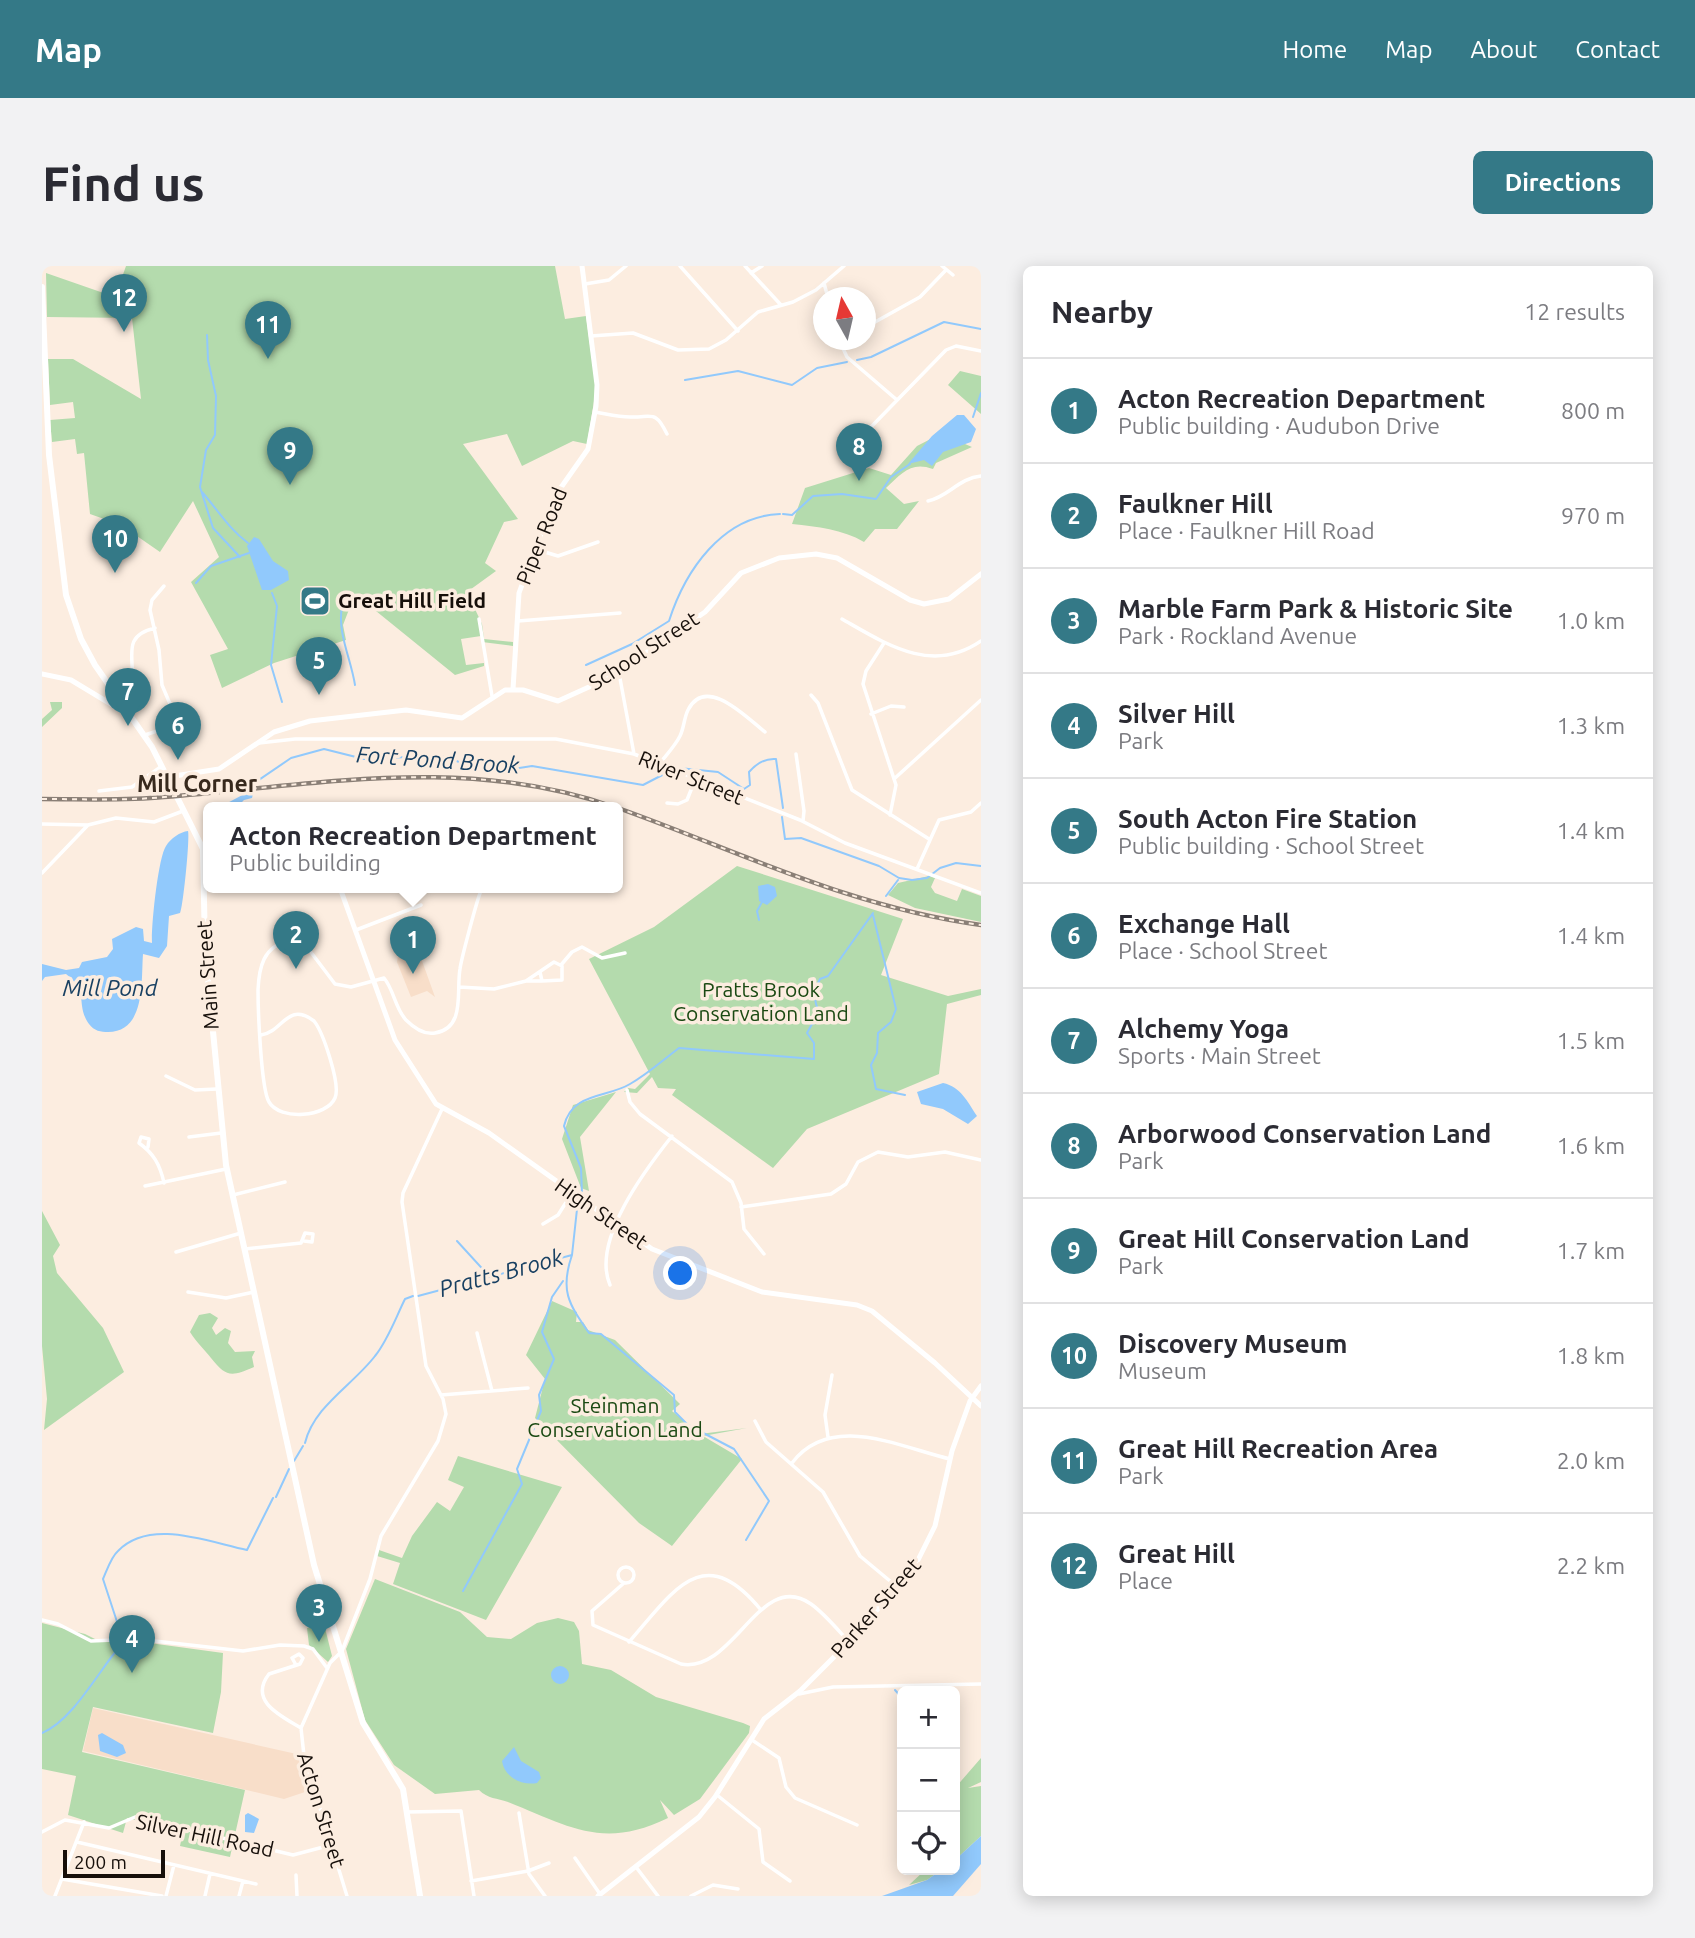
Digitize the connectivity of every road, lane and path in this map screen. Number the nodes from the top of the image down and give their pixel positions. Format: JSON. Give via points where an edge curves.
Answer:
{"nodes":[{"id":1,"x":582,"y":266,"type":"edge"},
{"id":2,"x":626,"y":266,"type":"edge"},
{"id":3,"x":680,"y":266,"type":"edge"},
{"id":4,"x":745,"y":266,"type":"edge"},
{"id":5,"x":762,"y":266,"type":"edge"},
{"id":6,"x":844,"y":266,"type":"edge"},
{"id":7,"x":944,"y":268,"type":"edge"},
{"id":8,"x":751,"y":273,"type":"junction"},
{"id":9,"x":953,"y":275,"type":"dead end"},
{"id":10,"x":824,"y":283,"type":"junction"},
{"id":11,"x":584,"y":284,"type":"junction"},
{"id":12,"x":42,"y":287,"type":"edge"},
{"id":13,"x":825,"y":287,"type":"edge"},
{"id":14,"x":781,"y":305,"type":"junction"},
{"id":15,"x":876,"y":321,"type":"edge"},
{"id":16,"x":738,"y":331,"type":"junction"},
{"id":17,"x":591,"y":336,"type":"junction"},
{"id":18,"x":844,"y":350,"type":"edge"},
{"id":19,"x":981,"y":351,"type":"edge"},
{"id":20,"x":44,"y":392,"type":"edge"},
{"id":21,"x":897,"y":400,"type":"junction"},
{"id":22,"x":595,"y":412,"type":"junction"},
{"id":23,"x":44,"y":424,"type":"edge"},
{"id":24,"x":667,"y":434,"type":"dead end"},
{"id":25,"x":852,"y":435,"type":"dead end"},
{"id":26,"x":981,"y":476,"type":"edge"},
{"id":27,"x":928,"y":501,"type":"dead end"},
{"id":28,"x":598,"y":542,"type":"dead end"},
{"id":29,"x":535,"y":550,"type":"junction"},
{"id":30,"x":981,"y":573,"type":"edge"},
{"id":31,"x":164,"y":586,"type":"dead end"},
{"id":32,"x":620,"y":614,"type":"dead end"},
{"id":33,"x":842,"y":618,"type":"dead end"},
{"id":34,"x":479,"y":619,"type":"dead end"},
{"id":35,"x":516,"y":621,"type":"junction"},
{"id":36,"x":155,"y":628,"type":"junction"},
{"id":37,"x":981,"y":641,"type":"edge"},
{"id":38,"x":884,"y":643,"type":"junction"},
{"id":39,"x":619,"y":673,"type":"junction"},
{"id":40,"x":42,"y":674,"type":"edge"},
{"id":41,"x":132,"y":684,"type":"dead end"},
{"id":42,"x":513,"y":689,"type":"junction"},
{"id":43,"x":811,"y":695,"type":"dead end"},
{"id":44,"x":492,"y":696,"type":"junction"},
{"id":45,"x":981,"y":700,"type":"edge"},
{"id":46,"x":904,"y":707,"type":"dead end"},
{"id":47,"x":871,"y":713,"type":"junction"},
{"id":48,"x":131,"y":716,"type":"junction"},
{"id":49,"x":765,"y":732,"type":"dead end"},
{"id":50,"x":145,"y":734,"type":"junction"},
{"id":51,"x":259,"y":743,"type":"junction"},
{"id":52,"x":634,"y":754,"type":"junction"},
{"id":53,"x":796,"y":754,"type":"dead end"},
{"id":54,"x":660,"y":763,"type":"junction"},
{"id":55,"x":162,"y":766,"type":"junction"},
{"id":56,"x":168,"y":776,"type":"junction"},
{"id":57,"x":695,"y":779,"type":"junction"},
{"id":58,"x":894,"y":779,"type":"junction"},
{"id":59,"x":99,"y":791,"type":"dead end"},
{"id":60,"x":667,"y":803,"type":"dead end"},
{"id":61,"x":981,"y":803,"type":"edge"},
{"id":62,"x":183,"y":807,"type":"junction"},
{"id":63,"x":890,"y":815,"type":"junction"},
{"id":64,"x":803,"y":821,"type":"junction"},
{"id":65,"x":42,"y":824,"type":"edge"},
{"id":66,"x":88,"y":825,"type":"junction"},
{"id":67,"x":929,"y":839,"type":"junction"},
{"id":68,"x":203,"y":841,"type":"edge"},
{"id":69,"x":918,"y":869,"type":"junction"},
{"id":70,"x":42,"y":873,"type":"edge"},
{"id":71,"x":205,"y":893,"type":"edge"},
{"id":72,"x":342,"y":893,"type":"edge"},
{"id":73,"x":479,"y":893,"type":"edge"},
{"id":74,"x":981,"y":893,"type":"edge"},
{"id":75,"x":421,"y":905,"type":"dead end"},
{"id":76,"x":354,"y":931,"type":"junction"},
{"id":77,"x":625,"y":953,"type":"dead end"},
{"id":78,"x":561,"y":965,"type":"junction"},
{"id":79,"x":540,"y":972,"type":"junction"},
{"id":80,"x":371,"y":980,"type":"junction"},
{"id":81,"x":527,"y":981,"type":"junction"},
{"id":82,"x":542,"y":981,"type":"junction"},
{"id":83,"x":458,"y":988,"type":"junction"},
{"id":84,"x":261,"y":1035,"type":"junction"},
{"id":85,"x":166,"y":1076,"type":"dead end"},
{"id":86,"x":217,"y":1089,"type":"junction"},
{"id":87,"x":627,"y":1090,"type":"dead end"},
{"id":88,"x":442,"y":1109,"type":"junction"},
{"id":89,"x":221,"y":1133,"type":"junction"},
{"id":90,"x":672,"y":1136,"type":"junction"},
{"id":91,"x":190,"y":1137,"type":"dead end"},
{"id":92,"x":148,"y":1147,"type":"dead end"},
{"id":93,"x":981,"y":1160,"type":"edge"},
{"id":94,"x":226,"y":1168,"type":"junction"},
{"id":95,"x":285,"y":1182,"type":"dead end"},
{"id":96,"x":164,"y":1183,"type":"junction"},
{"id":97,"x":145,"y":1186,"type":"dead end"},
{"id":98,"x":572,"y":1193,"type":"junction"},
{"id":99,"x":233,"y":1195,"type":"junction"},
{"id":100,"x":741,"y":1207,"type":"junction"},
{"id":101,"x":543,"y":1224,"type":"dead end"},
{"id":102,"x":615,"y":1225,"type":"junction"},
{"id":103,"x":241,"y":1233,"type":"junction"},
{"id":104,"x":304,"y":1241,"type":"dead end"},
{"id":105,"x":245,"y":1249,"type":"junction"},
{"id":106,"x":176,"y":1252,"type":"dead end"},
{"id":107,"x":764,"y":1254,"type":"dead end"},
{"id":108,"x":610,"y":1285,"type":"dead end"},
{"id":109,"x":188,"y":1292,"type":"dead end"},
{"id":110,"x":254,"y":1293,"type":"junction"},
{"id":111,"x":477,"y":1333,"type":"dead end"},
{"id":112,"x":832,"y":1375,"type":"dead end"},
{"id":113,"x":981,"y":1385,"type":"edge"},
{"id":114,"x":528,"y":1388,"type":"dead end"},
{"id":115,"x":492,"y":1391,"type":"junction"},
{"id":116,"x":441,"y":1395,"type":"junction"},
{"id":117,"x":972,"y":1396,"type":"junction"},
{"id":118,"x":981,"y":1406,"type":"edge"},
{"id":119,"x":755,"y":1421,"type":"dead end"},
{"id":120,"x":828,"y":1437,"type":"junction"},
{"id":121,"x":950,"y":1459,"type":"junction"},
{"id":122,"x":792,"y":1464,"type":"junction"},
{"id":123,"x":624,"y":1583,"type":"junction"},
{"id":124,"x":896,"y":1586,"type":"junction"},
{"id":125,"x":761,"y":1610,"type":"junction"},
{"id":126,"x":42,"y":1620,"type":"edge"},
{"id":127,"x":629,"y":1642,"type":"junction"},
{"id":128,"x":849,"y":1642,"type":"junction"},
{"id":129,"x":342,"y":1651,"type":"junction"},
{"id":130,"x":296,"y":1665,"type":"dead end"},
{"id":131,"x":327,"y":1668,"type":"junction"},
{"id":132,"x":981,"y":1684,"type":"edge"},
{"id":133,"x":794,"y":1696,"type":"junction"},
{"id":134,"x":301,"y":1728,"type":"junction"},
{"id":135,"x":750,"y":1739,"type":"junction"},
{"id":136,"x":717,"y":1794,"type":"junction"},
{"id":137,"x":407,"y":1812,"type":"junction"},
{"id":138,"x":519,"y":1813,"type":"dead end"},
{"id":139,"x":84,"y":1822,"type":"junction"},
{"id":140,"x":857,"y":1825,"type":"dead end"},
{"id":141,"x":42,"y":1832,"type":"edge"},
{"id":142,"x":77,"y":1842,"type":"junction"},
{"id":143,"x":332,"y":1845,"type":"junction"},
{"id":144,"x":575,"y":1858,"type":"dead end"},
{"id":145,"x":549,"y":1863,"type":"dead end"},
{"id":146,"x":174,"y":1865,"type":"junction"},
{"id":147,"x":635,"y":1866,"type":"junction"},
{"id":148,"x":528,"y":1871,"type":"junction"},
{"id":149,"x":210,"y":1874,"type":"junction"},
{"id":150,"x":296,"y":1875,"type":"dead end"},
{"id":151,"x":62,"y":1879,"type":"junction"},
{"id":152,"x":243,"y":1881,"type":"junction"},
{"id":153,"x":471,"y":1881,"type":"junction"},
{"id":154,"x":790,"y":1881,"type":"dead end"},
{"id":155,"x":256,"y":1884,"type":"dead end"},
{"id":156,"x":738,"y":1889,"type":"dead end"},
{"id":157,"x":599,"y":1895,"type":"edge"},
{"id":158,"x":55,"y":1896,"type":"edge"},
{"id":159,"x":164,"y":1896,"type":"edge"},
{"id":160,"x":205,"y":1896,"type":"edge"},
{"id":161,"x":239,"y":1896,"type":"edge"},
{"id":162,"x":298,"y":1896,"type":"edge"},
{"id":163,"x":347,"y":1896,"type":"edge"},
{"id":164,"x":420,"y":1896,"type":"edge"},
{"id":165,"x":474,"y":1896,"type":"edge"},
{"id":166,"x":545,"y":1896,"type":"edge"},
{"id":167,"x":658,"y":1896,"type":"edge"},
{"id":168,"x":691,"y":1896,"type":"edge"}],
"edges":[{"from":1,"to":11,"type":"street","name":"Piper Road"},
{"from":2,"to":11,"type":"street","via":[[609,280]]},
{"from":3,"to":16,"type":"street"},
{"from":4,"to":8,"type":"street"},
{"from":5,"to":8,"type":"street"},
{"from":6,"to":10,"type":"street"},
{"from":7,"to":9,"type":"street"},
{"from":7,"to":15,"type":"street","via":[[920,297]]},
{"from":8,"to":14,"type":"street"},
{"from":10,"to":13,"type":"street"},
{"from":10,"to":14,"type":"street"},
{"from":11,"to":17,"type":"street","name":"Piper Road"},
{"from":12,"to":20,"type":"main road","name":"Main Street"},
{"from":14,"to":16,"type":"street","via":[[758,312]]},
{"from":16,"to":17,"type":"street","via":[[718,345],[696,351],[668,347],[639,334]]},
{"from":17,"to":22,"type":"street","name":"Piper Road"},
{"from":18,"to":21,"type":"street","via":[[849,360]]},
{"from":19,"to":21,"type":"street","via":[[956,346],[946,350]]},
{"from":20,"to":23,"type":"main road","name":"Main Street"},
{"from":21,"to":25,"type":"street","via":[[867,430]]},
{"from":22,"to":24,"type":"street","via":[[651,415]]},
{"from":22,"to":29,"type":"street","name":"Piper Road","via":[[588,450],[560,487]]},
{"from":23,"to":48,"type":"main road","name":"Main Street","via":[[69,606],[94,665]]},
{"from":26,"to":27,"type":"street","via":[[965,479]]},
{"from":28,"to":29,"type":"street","via":[[560,556]]},
{"from":29,"to":35,"type":"street","name":"Piper Road","via":[[518,595]]},
{"from":30,"to":39,"type":"street","name":"School Street","via":[[949,599],[930,605],[910,600],[829,556],[799,554],[756,565],[734,580],[705,612]]},
{"from":31,"to":36,"type":"street","via":[[151,604]]},
{"from":32,"to":35,"type":"street"},
{"from":33,"to":38,"type":"street"},
{"from":34,"to":44,"type":"street"},
{"from":35,"to":42,"type":"street","name":"Piper Road"},
{"from":36,"to":41,"type":"street","via":[[139,632],[133,640]]},
{"from":36,"to":50,"type":"street","via":[[163,688],[176,718],[169,727]]},
{"from":37,"to":38,"type":"street","via":[[954,654],[930,657]]},
{"from":38,"to":47,"type":"street","via":[[863,680]]},
{"from":39,"to":42,"type":"street","name":"School Street","via":[[559,701]]},
{"from":39,"to":52,"type":"street"},
{"from":40,"to":48,"type":"street","via":[[71,680]]},
{"from":42,"to":44,"type":"street"},
{"from":43,"to":63,"type":"street","via":[[849,787]]},
{"from":44,"to":51,"type":"street","via":[[462,718],[413,710],[361,713],[286,727]]},
{"from":45,"to":58,"type":"street"},
{"from":46,"to":47,"type":"street"},
{"from":47,"to":58,"type":"street"},
{"from":48,"to":50,"type":"main road","name":"Main Street"},
{"from":49,"to":54,"type":"street","via":[[725,700],[700,698],[690,706],[679,738]]},
{"from":50,"to":55,"type":"main road","name":"Main Street"},
{"from":51,"to":52,"type":"street","name":"River Street","via":[[295,739],[556,739]]},
{"from":51,"to":56,"type":"street","via":[[219,769]]},
{"from":52,"to":54,"type":"street","name":"River Street"},
{"from":53,"to":64,"type":"street"},
{"from":54,"to":57,"type":"street","name":"River Street"},
{"from":55,"to":56,"type":"main road","name":"Main Street"},
{"from":55,"to":59,"type":"street","via":[[130,788]]},
{"from":56,"to":62,"type":"main road","name":"Main Street"},
{"from":57,"to":60,"type":"street","via":[[687,800]]},
{"from":57,"to":64,"type":"street","name":"River Street"},
{"from":58,"to":63,"type":"street"},
{"from":61,"to":67,"type":"street","via":[[971,812],[941,819]]},
{"from":62,"to":66,"type":"street","via":[[156,822],[116,818]]},
{"from":62,"to":68,"type":"main road","name":"Main Street"},
{"from":63,"to":67,"type":"street"},
{"from":64,"to":69,"type":"street","name":"River Street","via":[[845,843]]},
{"from":65,"to":66,"type":"street"},
{"from":66,"to":70,"type":"street"},
{"from":67,"to":69,"type":"street"},
{"from":69,"to":74,"type":"street","name":"River Street"},
{"from":71,"to":86,"type":"main road","name":"Main Street","via":[[204,935]]},
{"from":72,"to":76,"type":"street","name":"High Street"},
{"from":73,"to":83,"type":"street"},
{"from":75,"to":76,"type":"street"},
{"from":76,"to":80,"type":"street","name":"High Street"},
{"from":77,"to":78,"type":"street","via":[[602,958],[582,947]]},
{"from":78,"to":79,"type":"street","via":[[550,963]]},
{"from":78,"to":82,"type":"street","via":[[562,980]]},
{"from":79,"to":81,"type":"street"},
{"from":79,"to":82,"type":"street"},
{"from":80,"to":83,"type":"street","via":[[386,979],[407,1021],[430,1033],[443,1031],[453,1021]]},
{"from":80,"to":84,"type":"street","via":[[338,986],[303,944],[280,944],[260,965]]},
{"from":80,"to":88,"type":"street","name":"High Street","via":[[395,1040],[429,1097]]},
{"from":81,"to":82,"type":"street"},
{"from":81,"to":83,"type":"street","via":[[494,989]]},
{"from":84,"to":84,"type":"street","via":[[294,1015],[314,1021],[335,1081],[336,1096],[330,1105],[295,1114],[271,1105]]},
{"from":85,"to":86,"type":"street","via":[[195,1090]]},
{"from":86,"to":89,"type":"main road","name":"Main Street"},
{"from":87,"to":90,"type":"street","via":[[640,1114]]},
{"from":88,"to":98,"type":"street","name":"High Street","via":[[489,1133]]},
{"from":88,"to":116,"type":"street","via":[[402,1202],[426,1366]]},
{"from":89,"to":91,"type":"street"},
{"from":89,"to":94,"type":"main road","name":"Main Street"},
{"from":90,"to":100,"type":"street","via":[[732,1182]]},
{"from":90,"to":102,"type":"street","via":[[655,1156]]},
{"from":92,"to":96,"type":"street"},
{"from":93,"to":100,"type":"street","via":[[944,1152],[908,1157],[878,1152],[863,1157],[846,1184],[831,1194]]},
{"from":94,"to":96,"type":"street"},
{"from":94,"to":99,"type":"main road","name":"Main Street"},
{"from":95,"to":99,"type":"street"},
{"from":96,"to":97,"type":"street"},
{"from":98,"to":101,"type":"street","via":[[558,1214]]},
{"from":98,"to":102,"type":"street","name":"High Street"},
{"from":99,"to":103,"type":"main road","name":"Main Street"},
{"from":100,"to":107,"type":"street","via":[[744,1229]]},
{"from":102,"to":108,"type":"street","via":[[604,1265]]},
{"from":102,"to":117,"type":"street","name":"High Street","via":[[652,1249],[751,1288],[872,1311]]},
{"from":103,"to":105,"type":"main road","name":"Main Street"},
{"from":103,"to":106,"type":"street"},
{"from":104,"to":105,"type":"street"},
{"from":105,"to":110,"type":"main road","name":"Main Street"},
{"from":109,"to":110,"type":"street","via":[[226,1298]]},
{"from":110,"to":129,"type":"main road","name":"Main Street","via":[[314,1565]]},
{"from":111,"to":115,"type":"street"},
{"from":112,"to":120,"type":"street","via":[[825,1415]]},
{"from":113,"to":117,"type":"street","name":"Parker Street"},
{"from":114,"to":115,"type":"street"},
{"from":115,"to":116,"type":"street"},
{"from":116,"to":129,"type":"street","via":[[446,1414],[443,1431],[381,1536]]},
{"from":117,"to":118,"type":"street","name":"High Street"},
{"from":117,"to":121,"type":"street","name":"Parker Street"},
{"from":119,"to":122,"type":"street","via":[[762,1438]]},
{"from":120,"to":121,"type":"street","via":[[856,1436]]},
{"from":120,"to":122,"type":"street","via":[[807,1447]]},
{"from":121,"to":124,"type":"street","name":"Parker Street","via":[[929,1542]]},
{"from":122,"to":124,"type":"street","via":[[823,1492],[859,1556]]},
{"from":123,"to":123,"type":"street","via":[[618,1575],[627,1568],[633,1577]]},
{"from":123,"to":127,"type":"street","via":[[595,1607],[590,1618],[598,1629]]},
{"from":124,"to":128,"type":"street","name":"Parker Street"},
{"from":125,"to":127,"type":"street","via":[[717,1655],[700,1664],[674,1662]]},
{"from":125,"to":127,"type":"street","via":[[728,1578],[698,1576],[684,1584]]},
{"from":125,"to":128,"type":"street","via":[[780,1598],[804,1600]]},
{"from":126,"to":131,"type":"street","via":[[91,1641],[137,1639],[243,1651],[280,1645],[307,1647]]},
{"from":128,"to":133,"type":"street","name":"Parker Street"},
{"from":129,"to":131,"type":"street","name":"Acton Street"},
{"from":129,"to":137,"type":"main road","via":[[363,1723],[398,1777]]},
{"from":130,"to":134,"type":"street","via":[[269,1674],[262,1694],[268,1707]]},
{"from":131,"to":134,"type":"street","name":"Acton Street"},
{"from":132,"to":133,"type":"street","via":[[833,1687]]},
{"from":133,"to":135,"type":"street","name":"Parker Street"},
{"from":134,"to":143,"type":"street","name":"Acton Street","via":[[304,1756]]},
{"from":135,"to":136,"type":"street","name":"Parker Street"},
{"from":135,"to":140,"type":"street","via":[[779,1758],[786,1787],[794,1798]]},
{"from":136,"to":147,"type":"street","name":"Parker Street","via":[[693,1822]]},
{"from":136,"to":154,"type":"street","via":[[759,1829],[763,1862]]},
{"from":137,"to":153,"type":"street","via":[[461,1811]]},
{"from":137,"to":164,"type":"main road"},
{"from":138,"to":148,"type":"street"},
{"from":139,"to":141,"type":"street","name":"Silver Hill Road","via":[[65,1820]]},
{"from":139,"to":142,"type":"street"},
{"from":139,"to":143,"type":"street","name":"Silver Hill Road","via":[[116,1827],[135,1817],[293,1855]]},
{"from":142,"to":146,"type":"street"},
{"from":142,"to":151,"type":"street"},
{"from":143,"to":163,"type":"street","name":"Acton Street"},
{"from":144,"to":157,"type":"street"},
{"from":145,"to":148,"type":"street"},
{"from":146,"to":149,"type":"street"},
{"from":146,"to":159,"type":"street"},
{"from":147,"to":157,"type":"street","name":"Parker Street"},
{"from":147,"to":167,"type":"street"},
{"from":148,"to":153,"type":"street"},
{"from":148,"to":166,"type":"street"},
{"from":149,"to":152,"type":"street"},
{"from":149,"to":160,"type":"street"},
{"from":150,"to":162,"type":"street"},
{"from":151,"to":158,"type":"street"},
{"from":151,"to":159,"type":"street"},
{"from":152,"to":155,"type":"street"},
{"from":152,"to":161,"type":"street"},
{"from":153,"to":165,"type":"street"},
{"from":156,"to":168,"type":"street","via":[[713,1885]]}]}
